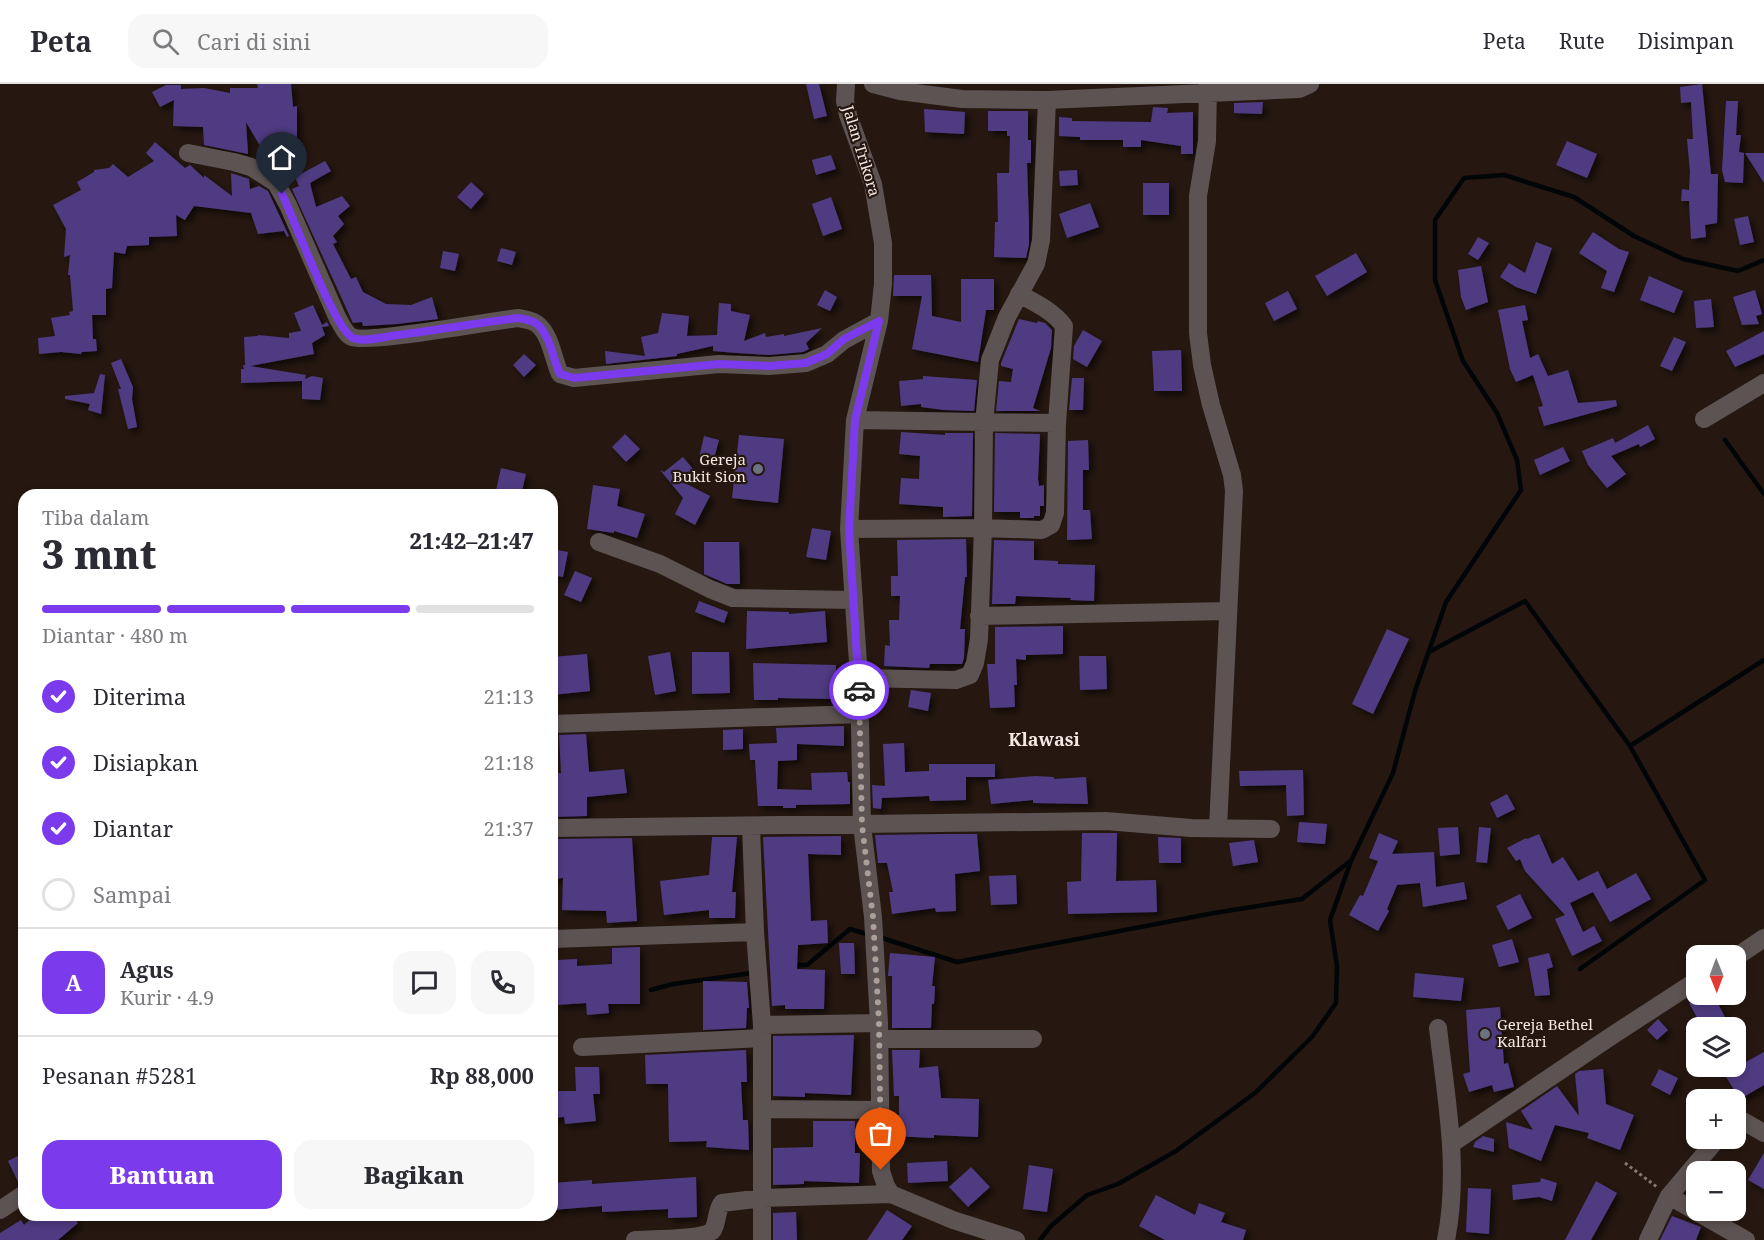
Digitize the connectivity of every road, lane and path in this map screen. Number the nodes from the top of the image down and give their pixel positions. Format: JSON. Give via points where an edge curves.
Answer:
{"nodes":[{"id":1,"x":846,"y":84,"type":"edge"},
{"id":2,"x":873,"y":84,"type":"edge"},
{"id":3,"x":1310,"y":84,"type":"edge"},
{"id":4,"x":1208,"y":88,"type":"edge"},
{"id":5,"x":1047,"y":100,"type":"junction"},
{"id":6,"x":188,"y":153,"type":"dead end"},
{"id":7,"x":1019,"y":294,"type":"junction"},
{"id":8,"x":879,"y":321,"type":"junction"},
{"id":9,"x":1764,"y":383,"type":"edge"},
{"id":10,"x":1704,"y":419,"type":"dead end"},
{"id":11,"x":855,"y":420,"type":"junction"},
{"id":12,"x":984,"y":423,"type":"junction"},
{"id":13,"x":1057,"y":423,"type":"junction"},
{"id":14,"x":983,"y":528,"type":"junction"},
{"id":15,"x":849,"y":529,"type":"junction"},
{"id":16,"x":599,"y":542,"type":"dead end"},
{"id":17,"x":854,"y":600,"type":"junction"},
{"id":18,"x":1228,"y":611,"type":"junction"},
{"id":19,"x":979,"y":616,"type":"junction"},
{"id":20,"x":859,"y":678,"type":"junction"},
{"id":21,"x":860,"y":714,"type":"junction"},
{"id":22,"x":558,"y":724,"type":"edge"},
{"id":23,"x":1218,"y":823,"type":"junction"},
{"id":24,"x":862,"y":825,"type":"junction"},
{"id":25,"x":751,"y":826,"type":"junction"},
{"id":26,"x":558,"y":828,"type":"edge"},
{"id":27,"x":1270,"y":829,"type":"dead end"},
{"id":28,"x":755,"y":932,"type":"junction"},
{"id":29,"x":558,"y":939,"type":"edge"},
{"id":30,"x":1761,"y":940,"type":"edge"},
{"id":31,"x":1746,"y":950,"type":"edge"},
{"id":32,"x":1686,"y":988,"type":"edge"},
{"id":33,"x":1438,"y":1028,"type":"dead end"},
{"id":34,"x":879,"y":1031,"type":"junction"},
{"id":35,"x":762,"y":1032,"type":"junction"},
{"id":36,"x":1033,"y":1039,"type":"dead end"},
{"id":37,"x":582,"y":1047,"type":"dead end"},
{"id":38,"x":763,"y":1109,"type":"junction"},
{"id":39,"x":880,"y":1110,"type":"junction"},
{"id":40,"x":1746,"y":1123,"type":"edge"},
{"id":41,"x":1764,"y":1133,"type":"edge"},
{"id":42,"x":1450,"y":1144,"type":"junction"},
{"id":43,"x":1709,"y":1149,"type":"edge"},
{"id":44,"x":1625,"y":1163,"type":"dead end"},
{"id":45,"x":891,"y":1194,"type":"junction"},
{"id":46,"x":1669,"y":1196,"type":"junction"},
{"id":47,"x":18,"y":1198,"type":"edge"},
{"id":48,"x":763,"y":1198,"type":"junction"},
{"id":49,"x":0,"y":1210,"type":"edge"},
{"id":50,"x":635,"y":1240,"type":"edge"},
{"id":51,"x":762,"y":1240,"type":"edge"},
{"id":52,"x":1016,"y":1240,"type":"edge"},
{"id":53,"x":1446,"y":1240,"type":"edge"},
{"id":54,"x":1647,"y":1240,"type":"edge"},
{"id":55,"x":1746,"y":1240,"type":"edge"}],
"edges":[{"from":1,"to":8,"type":"street","name":"Jalan Trikora","via":[[848,115],[873,184],[883,243]]},
{"from":2,"to":5,"type":"street","via":[[962,99]]},
{"from":3,"to":4,"type":"street","via":[[1299,89]]},
{"from":4,"to":5,"type":"street"},
{"from":4,"to":18,"type":"street","via":[[1208,141],[1198,196],[1198,333],[1211,405],[1234,490]]},
{"from":5,"to":7,"type":"street","via":[[1041,240],[1036,264]]},
{"from":6,"to":8,"type":"street","via":[[251,167],[276,183],[333,308],[353,338],[378,338],[518,318],[537,323],[560,374],[574,378],[719,364],[806,363]]},
{"from":7,"to":12,"type":"street","via":[[1006,316],[990,360]]},
{"from":7,"to":13,"type":"street","via":[[1058,317],[1064,326]]},
{"from":8,"to":11,"type":"street","name":"Jalan Trikora"},
{"from":9,"to":10,"type":"street"},
{"from":11,"to":12,"type":"street"},
{"from":11,"to":15,"type":"street","name":"Jalan Trikora"},
{"from":12,"to":13,"type":"street"},
{"from":12,"to":14,"type":"street"},
{"from":13,"to":14,"type":"street","via":[[1052,525],[1042,530]]},
{"from":14,"to":15,"type":"street"},
{"from":14,"to":19,"type":"street"},
{"from":15,"to":17,"type":"street","name":"Jalan Trikora"},
{"from":16,"to":17,"type":"street","via":[[660,564],[733,598]]},
{"from":17,"to":20,"type":"street","name":"Jalan Trikora"},
{"from":18,"to":19,"type":"street"},
{"from":18,"to":23,"type":"street"},
{"from":19,"to":20,"type":"street","via":[[975,663],[970,675],[956,680]]},
{"from":20,"to":21,"type":"street","name":"Jalan Trikora"},
{"from":21,"to":22,"type":"street"},
{"from":21,"to":24,"type":"street","name":"Jalan Trikora"},
{"from":23,"to":24,"type":"street","via":[[984,821]]},
{"from":23,"to":27,"type":"street"},
{"from":24,"to":25,"type":"street"},
{"from":24,"to":34,"type":"street","name":"Jalan Trikora","via":[[873,917]]},
{"from":25,"to":26,"type":"street"},
{"from":25,"to":28,"type":"street"},
{"from":28,"to":29,"type":"street"},
{"from":28,"to":35,"type":"street"},
{"from":30,"to":31,"type":"street"},
{"from":32,"to":42,"type":"street"},
{"from":33,"to":42,"type":"street"},
{"from":34,"to":35,"type":"street"},
{"from":34,"to":36,"type":"street"},
{"from":34,"to":39,"type":"street","name":"Jalan Trikora"},
{"from":35,"to":37,"type":"street"},
{"from":35,"to":38,"type":"street"},
{"from":38,"to":39,"type":"street"},
{"from":38,"to":48,"type":"street"},
{"from":39,"to":45,"type":"street","name":"Jalan Trikora","via":[[881,1170]]},
{"from":40,"to":41,"type":"street"},
{"from":42,"to":53,"type":"street","via":[[1451,1204]]},
{"from":43,"to":46,"type":"street"},
{"from":44,"to":46,"type":"path"},
{"from":45,"to":48,"type":"street"},
{"from":45,"to":52,"type":"street","via":[[953,1221]]},
{"from":46,"to":54,"type":"street"},
{"from":46,"to":55,"type":"street"},
{"from":47,"to":49,"type":"street"},
{"from":48,"to":50,"type":"street","via":[[722,1203],[714,1229],[708,1235]]},
{"from":48,"to":51,"type":"street"}]}
